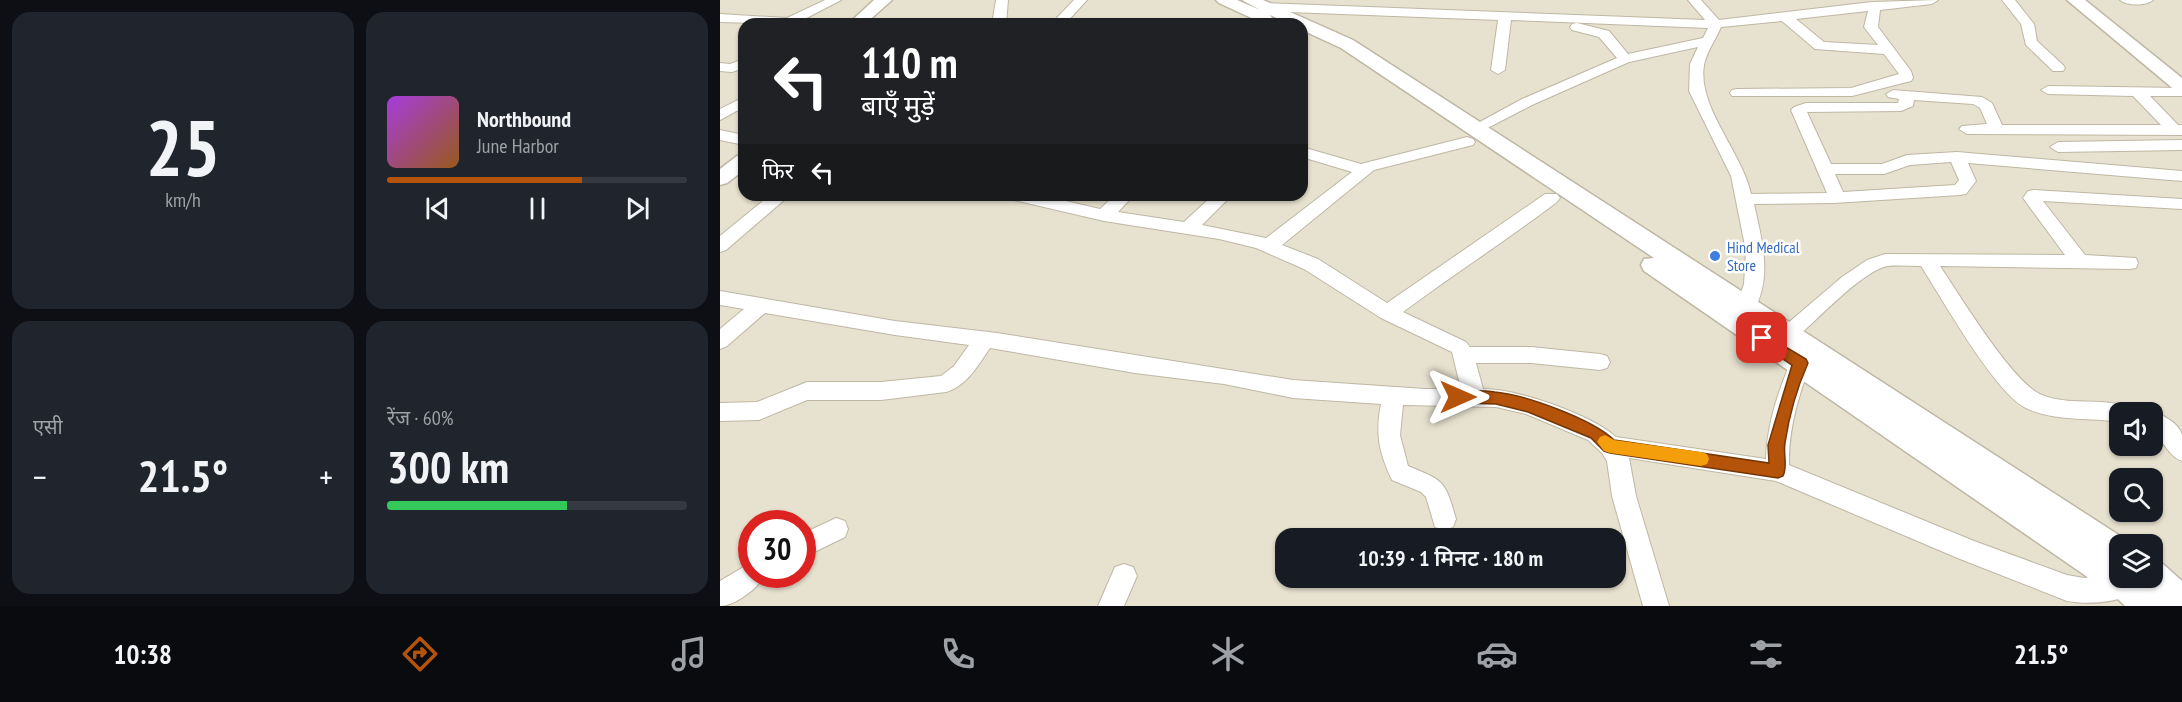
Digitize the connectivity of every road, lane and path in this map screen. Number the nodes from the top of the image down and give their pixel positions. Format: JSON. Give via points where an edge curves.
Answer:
{"nodes":[{"id":1,"x":835,"y":0,"type":"edge"},
{"id":2,"x":884,"y":0,"type":"edge"},
{"id":3,"x":1002,"y":0,"type":"edge"},
{"id":4,"x":1081,"y":0,"type":"edge"},
{"id":5,"x":1224,"y":0,"type":"edge"},
{"id":6,"x":1428,"y":0,"type":"edge"},
{"id":7,"x":1531,"y":0,"type":"edge"},
{"id":8,"x":1694,"y":0,"type":"edge"},
{"id":9,"x":1792,"y":0,"type":"edge"},
{"id":10,"x":1932,"y":0,"type":"edge"},
{"id":11,"x":2008,"y":0,"type":"edge"},
{"id":12,"x":2075,"y":0,"type":"edge"},
{"id":13,"x":2126,"y":0,"type":"edge"},
{"id":14,"x":2147,"y":0,"type":"edge"},
{"id":15,"x":1872,"y":6,"type":"junction"},
{"id":16,"x":1265,"y":10,"type":"edge"},
{"id":17,"x":1423,"y":13,"type":"junction"},
{"id":18,"x":1505,"y":16,"type":"junction"},
{"id":19,"x":1531,"y":17,"type":"junction"},
{"id":20,"x":720,"y":18,"type":"edge"},
{"id":21,"x":797,"y":18,"type":"edge"},
{"id":22,"x":863,"y":18,"type":"edge"},
{"id":23,"x":1000,"y":18,"type":"edge"},
{"id":24,"x":1064,"y":18,"type":"edge"},
{"id":25,"x":1284,"y":18,"type":"edge"},
{"id":26,"x":1570,"y":18,"type":"junction"},
{"id":27,"x":1784,"y":18,"type":"junction"},
{"id":28,"x":738,"y":19,"type":"edge"},
{"id":29,"x":1716,"y":24,"type":"junction"},
{"id":30,"x":1308,"y":28,"type":"edge"},
{"id":31,"x":1308,"y":38,"type":"edge"},
{"id":32,"x":1708,"y":41,"type":"junction"},
{"id":33,"x":1889,"y":50,"type":"junction"},
{"id":34,"x":1625,"y":59,"type":"junction"},
{"id":35,"x":738,"y":66,"type":"edge"},
{"id":36,"x":720,"y":67,"type":"edge"},
{"id":37,"x":2058,"y":68,"type":"dead end"},
{"id":38,"x":1498,"y":70,"type":"dead end"},
{"id":39,"x":2182,"y":87,"type":"edge"},
{"id":40,"x":2048,"y":90,"type":"dead end"},
{"id":41,"x":1857,"y":91,"type":"junction"},
{"id":42,"x":2138,"y":92,"type":"junction"},
{"id":43,"x":2182,"y":92,"type":"edge"},
{"id":44,"x":1737,"y":93,"type":"dead end"},
{"id":45,"x":1904,"y":94,"type":"junction"},
{"id":46,"x":2059,"y":103,"type":"dead end"},
{"id":47,"x":738,"y":104,"type":"edge"},
{"id":48,"x":2150,"y":104,"type":"junction"},
{"id":49,"x":720,"y":115,"type":"edge"},
{"id":50,"x":1967,"y":129,"type":"dead end"},
{"id":51,"x":1996,"y":129,"type":"junction"},
{"id":52,"x":2178,"y":130,"type":"edge"},
{"id":53,"x":720,"y":135,"type":"edge"},
{"id":54,"x":1471,"y":135,"type":"junction"},
{"id":55,"x":738,"y":139,"type":"edge"},
{"id":56,"x":2182,"y":145,"type":"edge"},
{"id":57,"x":2058,"y":147,"type":"dead end"},
{"id":58,"x":1308,"y":154,"type":"edge"},
{"id":59,"x":1957,"y":157,"type":"junction"},
{"id":60,"x":738,"y":164,"type":"edge"},
{"id":61,"x":1824,"y":169,"type":"junction"},
{"id":62,"x":1364,"y":170,"type":"junction"},
{"id":63,"x":2182,"y":176,"type":"edge"},
{"id":64,"x":720,"y":178,"type":"edge"},
{"id":65,"x":1551,"y":198,"type":"junction"},
{"id":66,"x":1834,"y":198,"type":"junction"},
{"id":67,"x":1743,"y":199,"type":"junction"},
{"id":68,"x":774,"y":201,"type":"edge"},
{"id":69,"x":1042,"y":201,"type":"edge"},
{"id":70,"x":1119,"y":201,"type":"edge"},
{"id":71,"x":1217,"y":201,"type":"edge"},
{"id":72,"x":2182,"y":204,"type":"edge"},
{"id":73,"x":1104,"y":215,"type":"junction"},
{"id":74,"x":1187,"y":229,"type":"junction"},
{"id":75,"x":720,"y":246,"type":"edge"},
{"id":76,"x":1268,"y":246,"type":"junction"},
{"id":77,"x":1926,"y":259,"type":"junction"},
{"id":78,"x":2079,"y":261,"type":"junction"},
{"id":79,"x":2129,"y":263,"type":"dead end"},
{"id":80,"x":720,"y":298,"type":"edge"},
{"id":81,"x":762,"y":303,"type":"junction"},
{"id":82,"x":1746,"y":307,"type":"junction"},
{"id":83,"x":1388,"y":313,"type":"junction"},
{"id":84,"x":1788,"y":334,"type":"junction"},
{"id":85,"x":984,"y":340,"type":"junction"},
{"id":86,"x":720,"y":341,"type":"edge"},
{"id":87,"x":1464,"y":355,"type":"junction"},
{"id":88,"x":1804,"y":355,"type":"junction"},
{"id":89,"x":1600,"y":362,"type":"dead end"},
{"id":90,"x":1394,"y":396,"type":"junction"},
{"id":91,"x":1474,"y":397,"type":"junction"},
{"id":92,"x":720,"y":412,"type":"edge"},
{"id":93,"x":2109,"y":412,"type":"edge"},
{"id":94,"x":2163,"y":428,"type":"edge"},
{"id":95,"x":1610,"y":446,"type":"junction"},
{"id":96,"x":2182,"y":451,"type":"edge"},
{"id":97,"x":1778,"y":471,"type":"junction"},
{"id":98,"x":1444,"y":519,"type":"dead end"},
{"id":99,"x":836,"y":529,"type":"dead end"},
{"id":100,"x":816,"y":540,"type":"edge"},
{"id":101,"x":2109,"y":546,"type":"edge"},
{"id":102,"x":2109,"y":560,"type":"edge"},
{"id":103,"x":1124,"y":576,"type":"dead end"},
{"id":104,"x":738,"y":584,"type":"edge"},
{"id":105,"x":2109,"y":586,"type":"edge"},
{"id":106,"x":2142,"y":588,"type":"edge"},
{"id":107,"x":2155,"y":588,"type":"edge"},
{"id":108,"x":720,"y":596,"type":"edge"},
{"id":109,"x":2182,"y":602,"type":"edge"},
{"id":110,"x":1111,"y":606,"type":"edge"},
{"id":111,"x":1656,"y":606,"type":"edge"},
{"id":112,"x":2149,"y":606,"type":"edge"}],
"edges":[{"from":1,"to":21,"type":"street"},
{"from":2,"to":22,"type":"street"},
{"from":3,"to":23,"type":"street"},
{"from":4,"to":24,"type":"street"},
{"from":5,"to":16,"type":"street"},
{"from":6,"to":17,"type":"street"},
{"from":7,"to":19,"type":"street"},
{"from":8,"to":29,"type":"street"},
{"from":9,"to":27,"type":"street"},
{"from":10,"to":15,"type":"street"},
{"from":11,"to":37,"type":"street","via":[[2027,24],[2031,42]]},
{"from":12,"to":39,"type":"street"},
{"from":13,"to":14,"type":"street"},
{"from":15,"to":27,"type":"street"},
{"from":15,"to":33,"type":"street","via":[[1871,27]]},
{"from":16,"to":17,"type":"street"},
{"from":16,"to":25,"type":"street"},
{"from":17,"to":18,"type":"street"},
{"from":18,"to":19,"type":"street"},
{"from":18,"to":38,"type":"street"},
{"from":19,"to":26,"type":"street"},
{"from":20,"to":28,"type":"street"},
{"from":26,"to":29,"type":"street"},
{"from":26,"to":34,"type":"street","via":[[1581,29],[1604,34]]},
{"from":27,"to":29,"type":"street"},
{"from":27,"to":33,"type":"street","via":[[1820,46]]},
{"from":29,"to":32,"type":"street"},
{"from":30,"to":54,"type":"street","via":[[1347,44]]},
{"from":31,"to":54,"type":"street"},
{"from":32,"to":34,"type":"street"},
{"from":32,"to":67,"type":"street","via":[[1697,64],[1696,91],[1739,176]]},
{"from":33,"to":41,"type":"street","via":[[1906,78]]},
{"from":34,"to":54,"type":"street","via":[[1527,102]]},
{"from":35,"to":36,"type":"street"},
{"from":40,"to":42,"type":"street"},
{"from":41,"to":44,"type":"street"},
{"from":41,"to":45,"type":"street"},
{"from":42,"to":43,"type":"street"},
{"from":42,"to":48,"type":"street"},
{"from":45,"to":51,"type":"street","via":[[1977,100],[1987,106]]},
{"from":45,"to":61,"type":"street","via":[[1908,103],[1901,107],[1802,108],[1799,113]]},
{"from":46,"to":48,"type":"street"},
{"from":47,"to":49,"type":"street"},
{"from":48,"to":52,"type":"street"},
{"from":50,"to":51,"type":"street"},
{"from":51,"to":52,"type":"street"},
{"from":53,"to":55,"type":"street"},
{"from":54,"to":62,"type":"street"},
{"from":54,"to":65,"type":"street"},
{"from":54,"to":82,"type":"street"},
{"from":56,"to":57,"type":"street"},
{"from":58,"to":62,"type":"street"},
{"from":59,"to":61,"type":"street","via":[[1907,160],[1884,169]]},
{"from":59,"to":63,"type":"street"},
{"from":59,"to":66,"type":"street","via":[[1968,182],[1960,190]]},
{"from":60,"to":64,"type":"street"},
{"from":61,"to":66,"type":"street"},
{"from":62,"to":76,"type":"street"},
{"from":65,"to":83,"type":"street"},
{"from":65,"to":88,"type":"street"},
{"from":66,"to":67,"type":"street"},
{"from":67,"to":82,"type":"street","via":[[1755,251],[1754,284]]},
{"from":68,"to":75,"type":"street"},
{"from":69,"to":73,"type":"street"},
{"from":70,"to":73,"type":"street"},
{"from":71,"to":74,"type":"street"},
{"from":72,"to":78,"type":"street","via":[[2034,195],[2038,209]]},
{"from":73,"to":74,"type":"street"},
{"from":74,"to":76,"type":"street"},
{"from":76,"to":83,"type":"street","via":[[1311,264]]},
{"from":77,"to":78,"type":"street"},
{"from":77,"to":84,"type":"street","via":[[1877,262]]},
{"from":77,"to":93,"type":"street","via":[[2022,395],[2042,405]]},
{"from":78,"to":79,"type":"street"},
{"from":80,"to":81,"type":"street"},
{"from":81,"to":85,"type":"street"},
{"from":81,"to":86,"type":"street"},
{"from":82,"to":84,"type":"street"},
{"from":83,"to":87,"type":"street","via":[[1450,341]]},
{"from":84,"to":88,"type":"street"},
{"from":85,"to":90,"type":"street","via":[[1293,389]]},
{"from":85,"to":92,"type":"street","via":[[961,372],[946,384],[881,391],[807,391],[759,411]]},
{"from":87,"to":89,"type":"street","via":[[1531,355]]},
{"from":87,"to":91,"type":"street"},
{"from":88,"to":97,"type":"street","via":[[1776,445]]},
{"from":88,"to":101,"type":"street"},
{"from":88,"to":102,"type":"street"},
{"from":90,"to":91,"type":"street"},
{"from":90,"to":98,"type":"street","via":[[1386,433],[1394,461],[1400,473],[1436,492]]},
{"from":91,"to":95,"type":"street","via":[[1530,406],[1596,433]]},
{"from":94,"to":96,"type":"street"},
{"from":95,"to":97,"type":"street"},
{"from":95,"to":111,"type":"street","via":[[1618,460],[1624,496]]},
{"from":97,"to":105,"type":"street","via":[[2067,588],[2084,591]]},
{"from":99,"to":100,"type":"street"},
{"from":103,"to":110,"type":"street"},
{"from":104,"to":108,"type":"street"},
{"from":106,"to":112,"type":"street"},
{"from":107,"to":109,"type":"street"}]}
